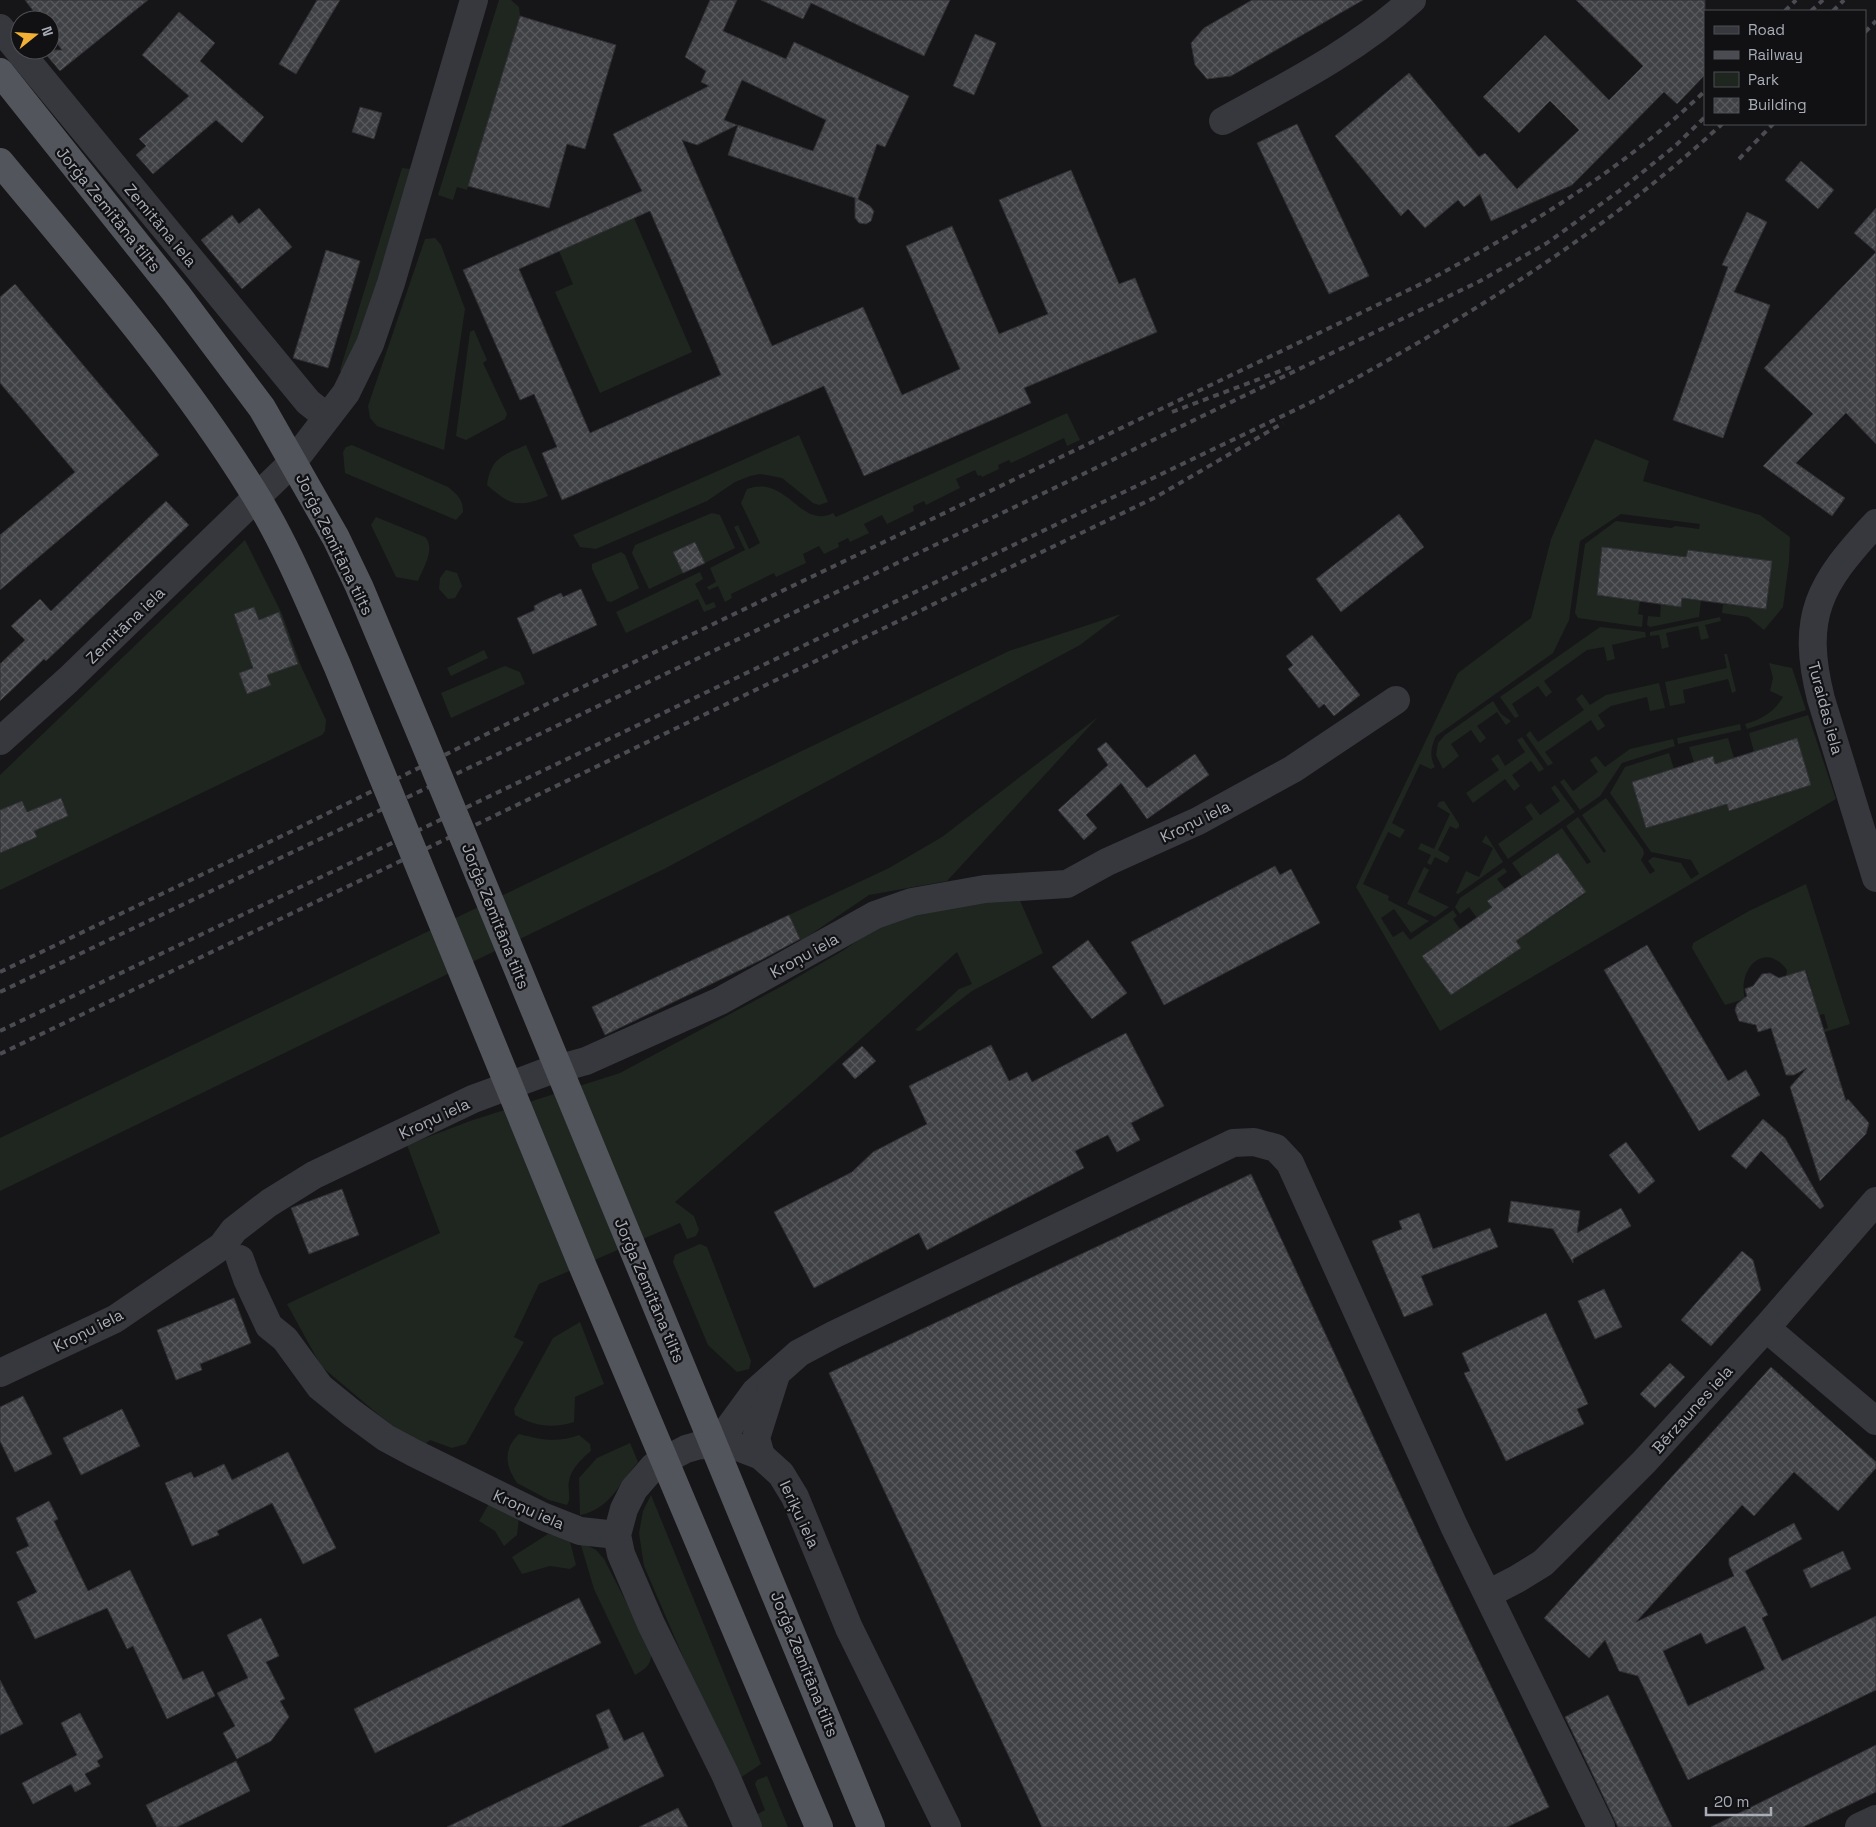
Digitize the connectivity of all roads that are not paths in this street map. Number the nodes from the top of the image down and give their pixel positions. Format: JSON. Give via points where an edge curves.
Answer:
{"nodes":[{"id":1,"x":474,"y":0,"type":"edge"},
{"id":2,"x":1412,"y":0,"type":"edge"},
{"id":3,"x":0,"y":28,"type":"edge"},
{"id":4,"x":0,"y":72,"type":"edge"},
{"id":5,"x":1223,"y":121,"type":"dead end"},
{"id":6,"x":0,"y":162,"type":"edge"},
{"id":7,"x":327,"y":417,"type":"junction"},
{"id":8,"x":1876,"y":523,"type":"edge"},
{"id":9,"x":1396,"y":700,"type":"dead end"},
{"id":10,"x":0,"y":741,"type":"edge"},
{"id":11,"x":1876,"y":878,"type":"edge"},
{"id":12,"x":1876,"y":1201,"type":"edge"},
{"id":13,"x":231,"y":1253,"type":"junction"},
{"id":14,"x":1766,"y":1328,"type":"junction"},
{"id":15,"x":0,"y":1372,"type":"edge"},
{"id":16,"x":777,"y":1372,"type":"junction"},
{"id":17,"x":1876,"y":1421,"type":"edge"},
{"id":18,"x":717,"y":1444,"type":"junction"},
{"id":19,"x":761,"y":1456,"type":"junction"},
{"id":20,"x":617,"y":1534,"type":"junction"},
{"id":21,"x":1488,"y":1594,"type":"junction"},
{"id":22,"x":1876,"y":1819,"type":"edge"},
{"id":23,"x":748,"y":1827,"type":"edge"},
{"id":24,"x":819,"y":1827,"type":"edge"},
{"id":25,"x":871,"y":1827,"type":"edge"},
{"id":26,"x":947,"y":1827,"type":"edge"},
{"id":27,"x":1600,"y":1827,"type":"edge"},
{"id":28,"x":1859,"y":1827,"type":"edge"}],
"edges":[{"from":1,"to":7,"type":"street","name":"Zemitāna iela","via":[[370,344],[346,393]]},
{"from":2,"to":5,"type":"street","via":[[1333,60]]},
{"from":3,"to":7,"type":"street","name":"Zemitāna iela","via":[[299,391]]},
{"from":4,"to":25,"type":"main road","name":"Jorģa Zemitāna tilts","bridge":true,"via":[[176,293],[262,408],[336,538],[423,739]]},
{"from":6,"to":24,"type":"main road","bridge":true,"via":[[196,404],[252,490],[293,569],[337,665],[576,1249]]},
{"from":7,"to":10,"type":"street","name":"Zemitāna iela","via":[[293,462],[68,680]]},
{"from":8,"to":11,"type":"street","name":"Turaidas iela","via":[[1849,552],[1823,592],[1811,642],[1822,700]]},
{"from":9,"to":13,"type":"street","name":"Kroņu iela","via":[[1293,769],[1198,821],[1067,884],[985,889],[912,902],[875,915],[720,1001],[586,1061],[473,1099],[314,1175],[269,1203],[234,1230]]},
{"from":12,"to":14,"type":"street","name":"Bērzaunes iela"},
{"from":13,"to":15,"type":"street","name":"Kroņu iela","via":[[114,1319]]},
{"from":13,"to":20,"type":"street","name":"Kroņu iela","via":[[259,1272],[282,1320],[285,1338],[320,1387],[386,1438],[550,1519],[580,1531]]},
{"from":14,"to":17,"type":"street"},
{"from":14,"to":21,"type":"street","name":"Bērzaunes iela","via":[[1644,1462],[1543,1563]]},
{"from":16,"to":18,"type":"street","via":[[755,1392]]},
{"from":16,"to":19,"type":"street","via":[[756,1438]]},
{"from":16,"to":21,"type":"street","via":[[799,1353],[833,1335],[1233,1142],[1254,1142],[1276,1148],[1290,1163],[1450,1518]]},
{"from":18,"to":19,"type":"street","name":"Ieriķu iela","via":[[735,1446]]},
{"from":18,"to":20,"type":"street","name":"Ieriķu iela","via":[[686,1449],[654,1466],[634,1489]]},
{"from":19,"to":26,"type":"street","name":"Ieriķu iela","via":[[781,1474],[795,1497],[849,1628]]},
{"from":20,"to":23,"type":"street","name":"Ieriķu iela","via":[[621,1554],[651,1624]]},
{"from":21,"to":27,"type":"street"},
{"from":22,"to":28,"type":"street"}]}
